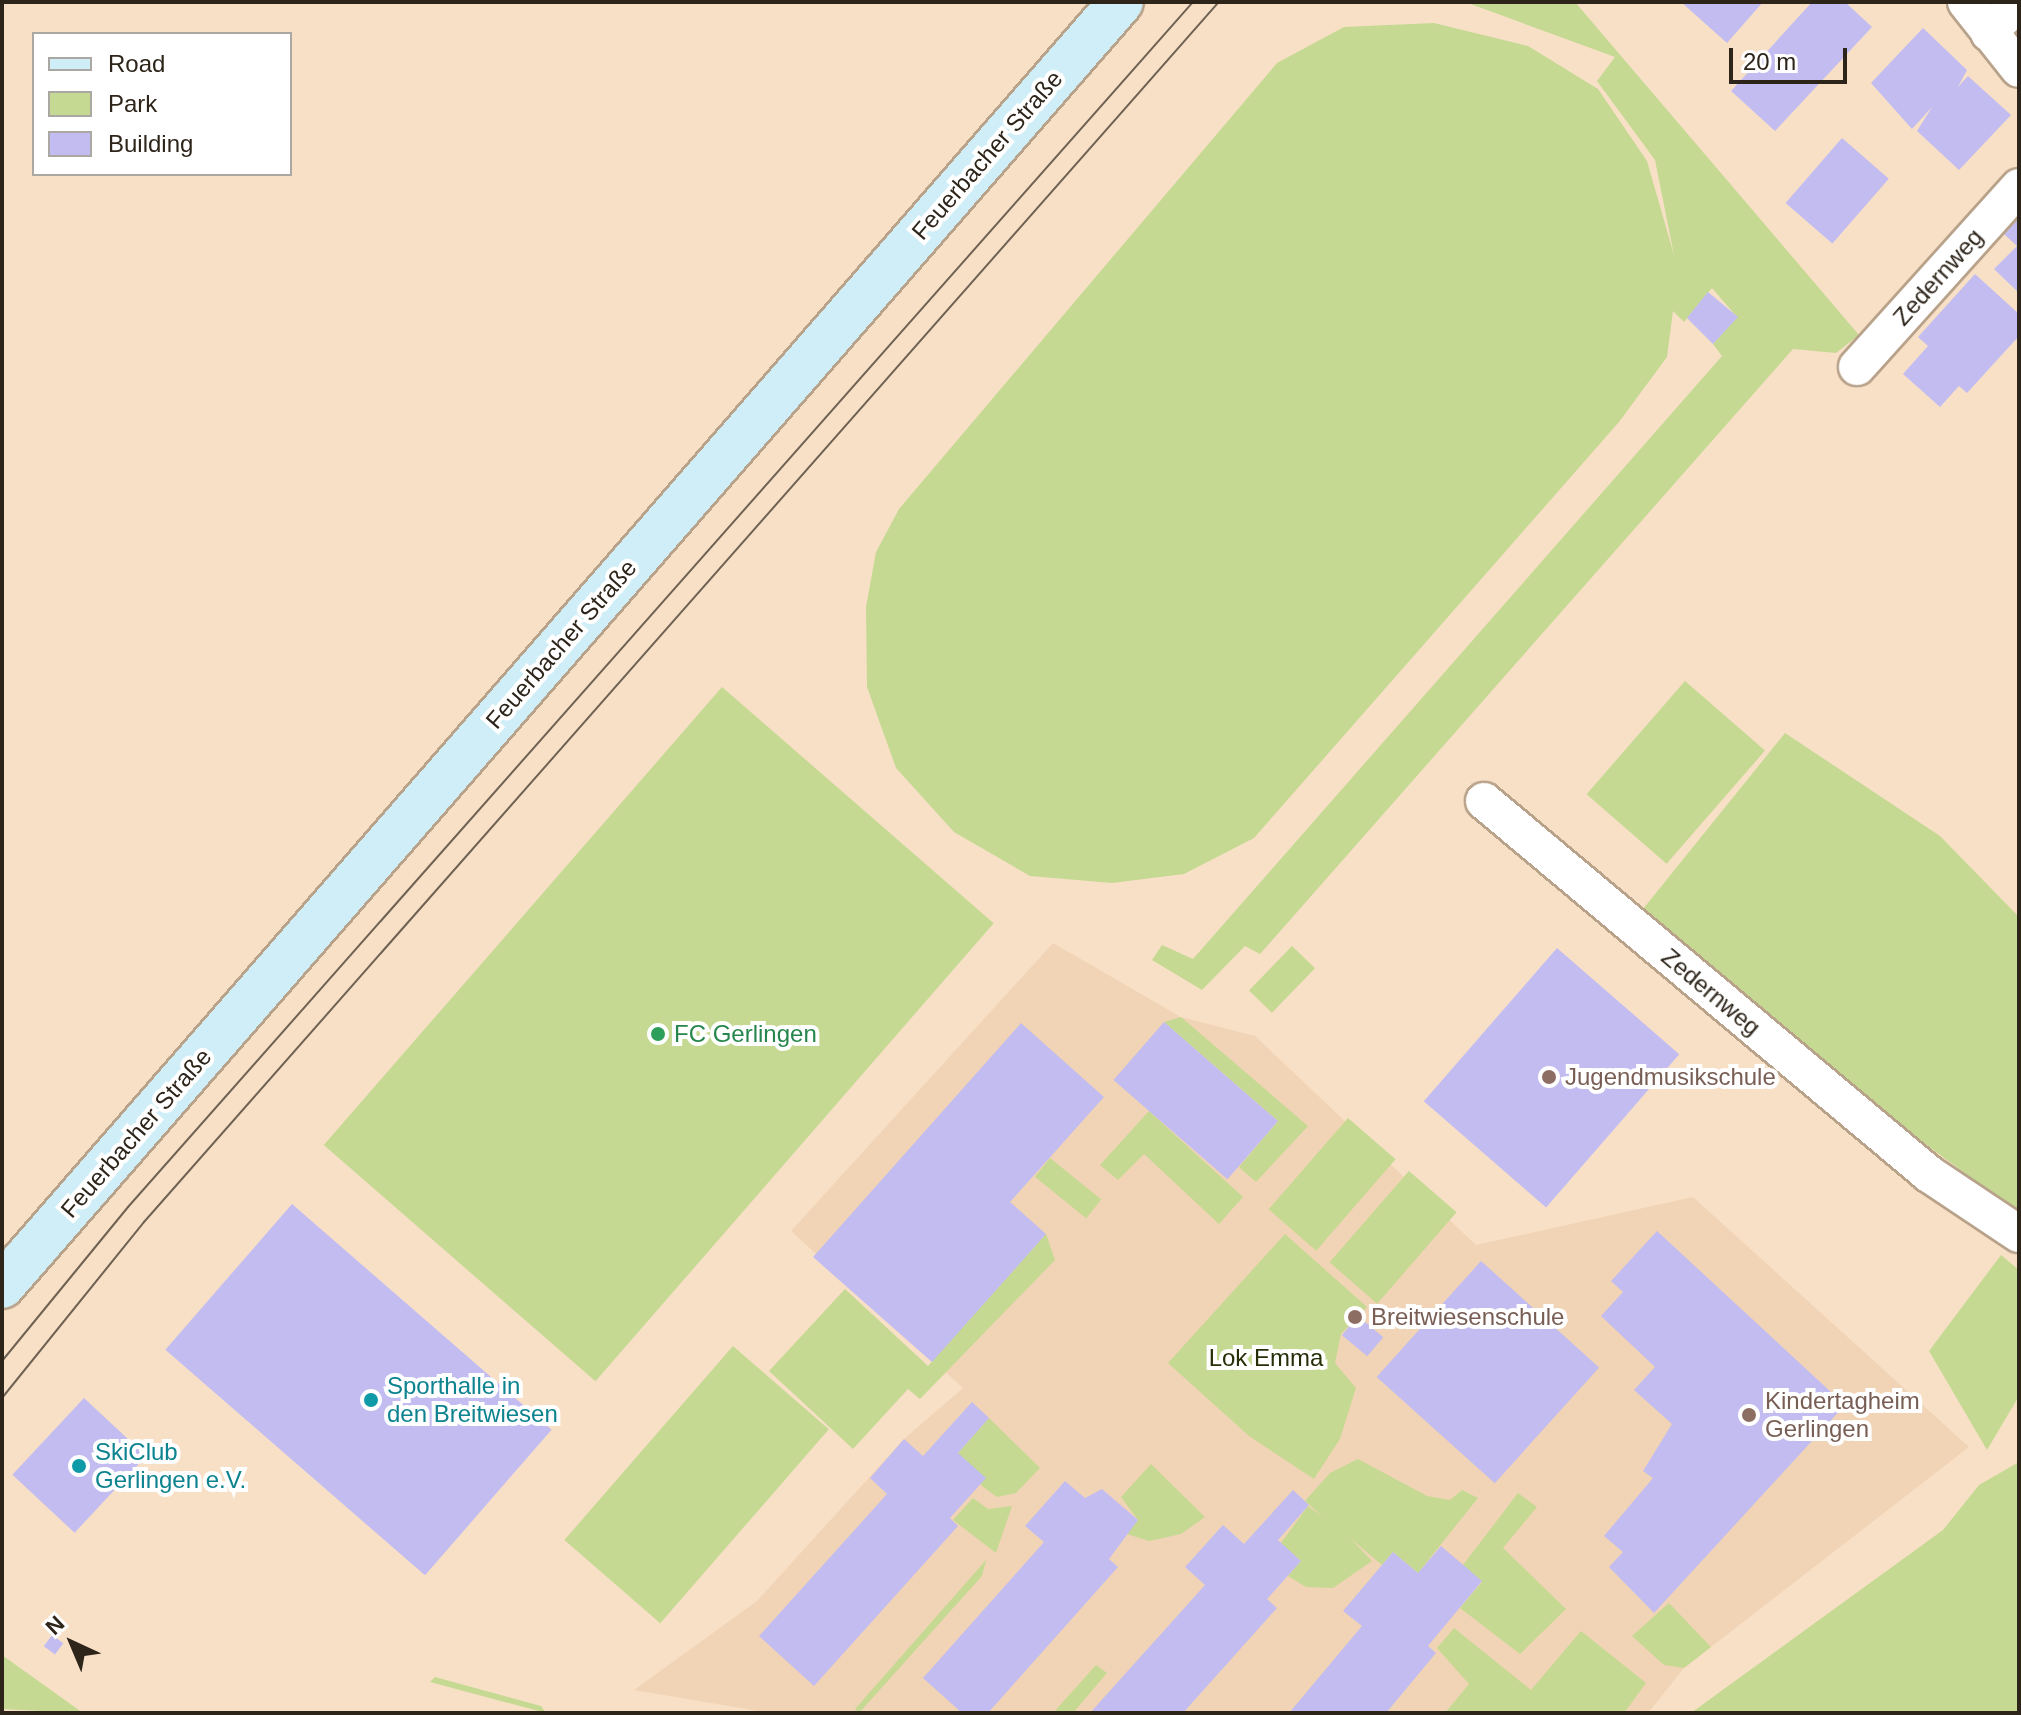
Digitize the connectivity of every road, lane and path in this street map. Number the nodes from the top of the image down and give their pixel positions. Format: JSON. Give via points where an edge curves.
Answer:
{"nodes":[{"id":1,"x":1121,"y":2,"type":"edge"},
{"id":2,"x":1966,"y":2,"type":"edge"},
{"id":3,"x":2018,"y":2,"type":"edge"},
{"id":4,"x":1989,"y":33,"type":"junction"},
{"id":5,"x":2019,"y":69,"type":"edge"},
{"id":6,"x":2019,"y":187,"type":"edge"},
{"id":7,"x":1857,"y":367,"type":"dead end"},
{"id":8,"x":1484,"y":801,"type":"dead end"},
{"id":9,"x":2019,"y":1234,"type":"edge"},
{"id":10,"x":2,"y":1286,"type":"edge"}],
"edges":[{"from":1,"to":10,"type":"main road","name":"Feuerbacher Straße"},
{"from":2,"to":4,"type":"street"},
{"from":3,"to":4,"type":"street"},
{"from":4,"to":5,"type":"street"},
{"from":6,"to":7,"type":"street","name":"Zedernweg"},
{"from":8,"to":9,"type":"street","name":"Zedernweg","via":[[1929,1174]]}]}
